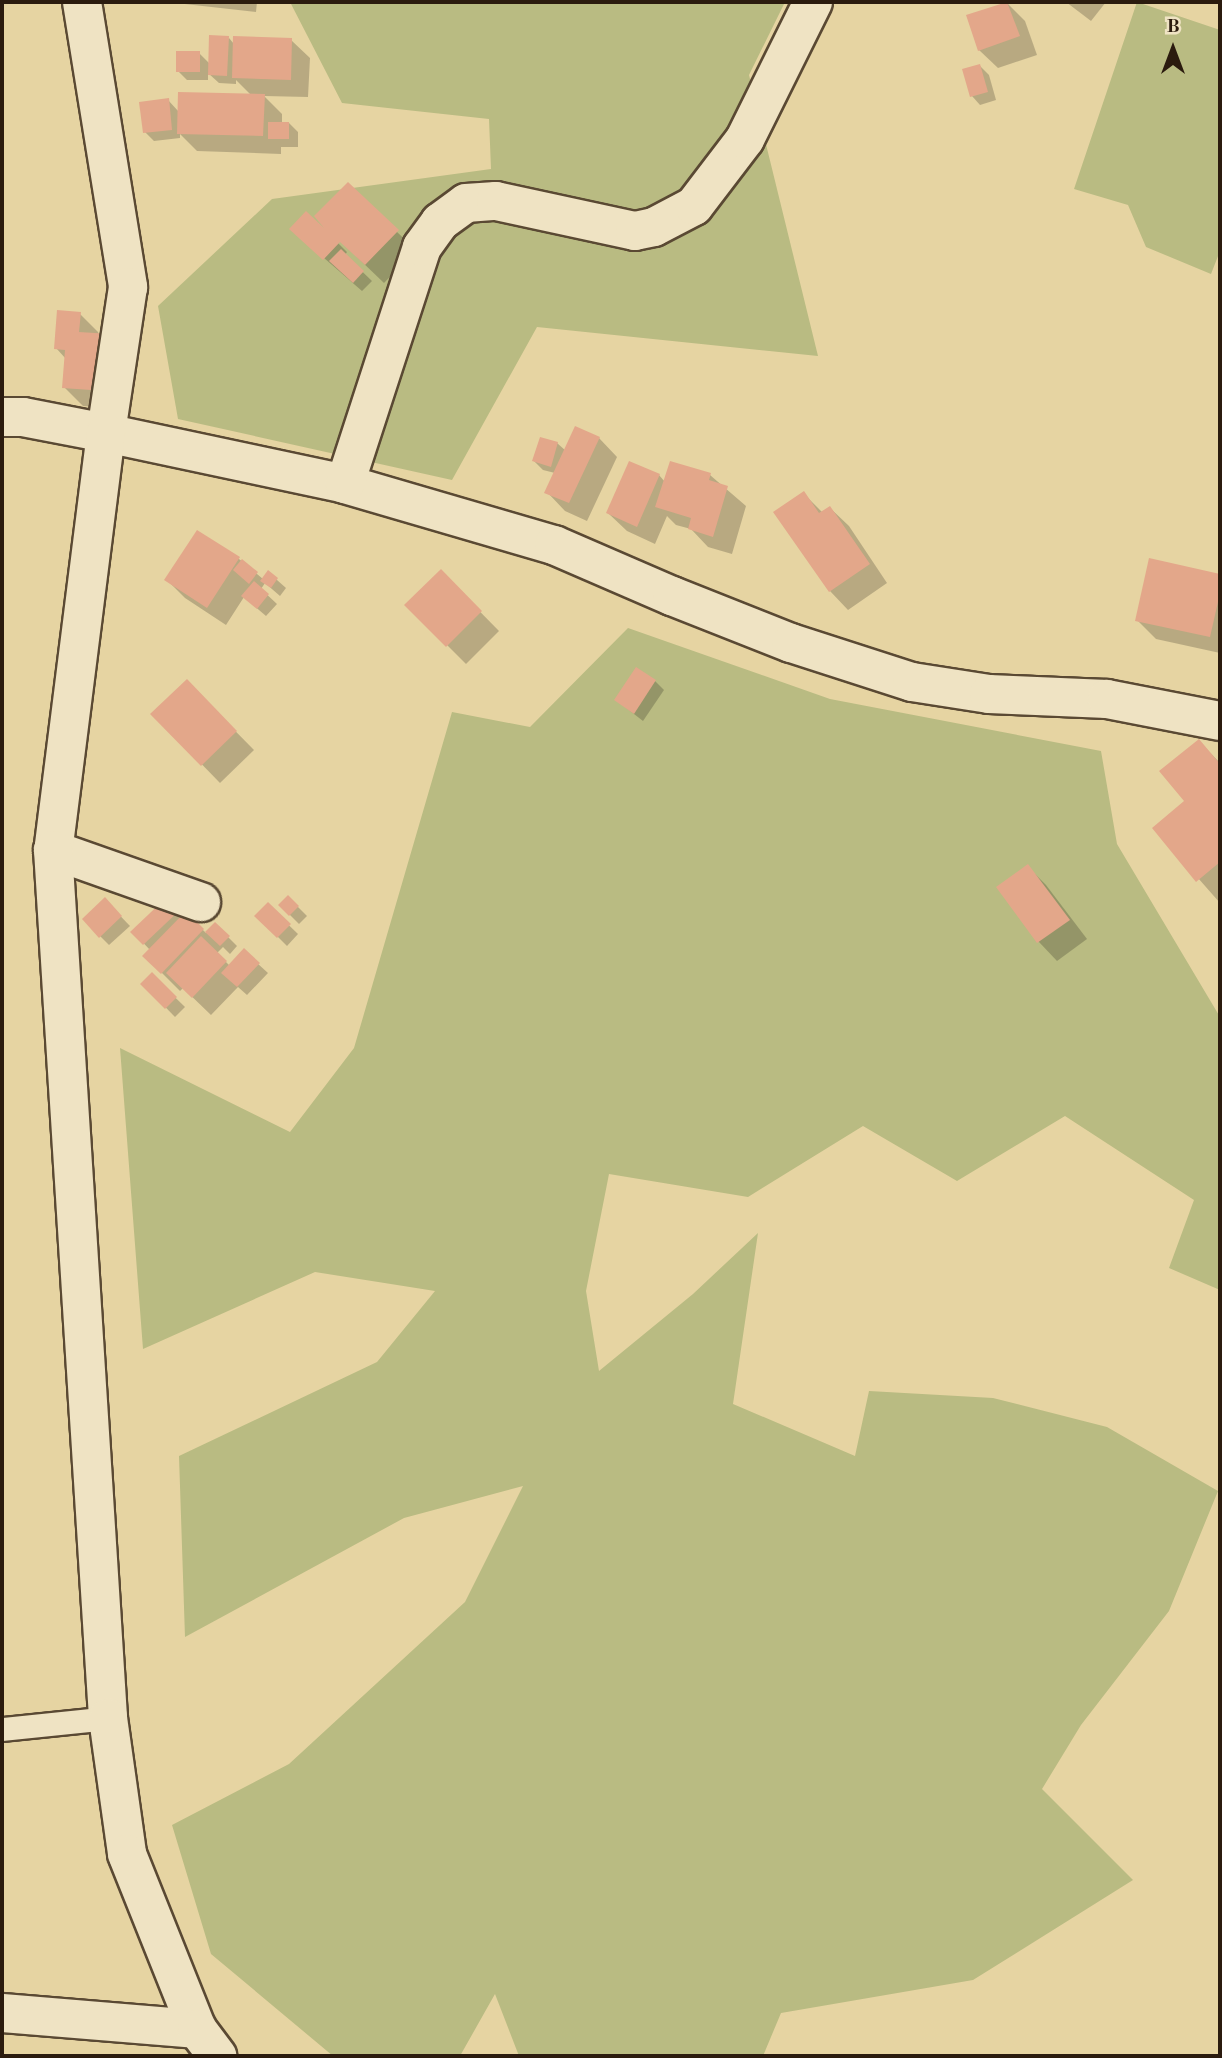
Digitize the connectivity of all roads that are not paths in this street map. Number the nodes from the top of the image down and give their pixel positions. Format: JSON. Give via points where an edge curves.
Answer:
{"nodes":[{"id":1,"x":82,"y":2,"type":"edge"},
{"id":2,"x":813,"y":2,"type":"edge"},
{"id":3,"x":2,"y":417,"type":"edge"},
{"id":4,"x":106,"y":433,"type":"junction"},
{"id":5,"x":345,"y":485,"type":"junction"},
{"id":6,"x":1220,"y":721,"type":"edge"},
{"id":7,"x":53,"y":850,"type":"junction"},
{"id":8,"x":201,"y":902,"type":"dead end"},
{"id":9,"x":108,"y":1718,"type":"junction"},
{"id":10,"x":2,"y":1730,"type":"edge"},
{"id":11,"x":2,"y":2013,"type":"edge"},
{"id":12,"x":207,"y":2043,"type":"edge"}],
"edges":[{"from":1,"to":4,"type":"street","via":[[128,287]]},
{"from":2,"to":5,"type":"street","via":[[745,139],[694,206],[635,231],[496,201],[466,203],[440,222],[422,247]]},
{"from":3,"to":4,"type":"street"},
{"from":4,"to":5,"type":"street"},
{"from":4,"to":7,"type":"street"},
{"from":5,"to":6,"type":"street","via":[[554,545],[779,638],[912,682],[989,694],[1107,699]]},
{"from":7,"to":8,"type":"street"},
{"from":7,"to":9,"type":"street"},
{"from":9,"to":10,"type":"lane"},
{"from":9,"to":12,"type":"street","via":[[127,1854]]},
{"from":11,"to":12,"type":"street"}]}
